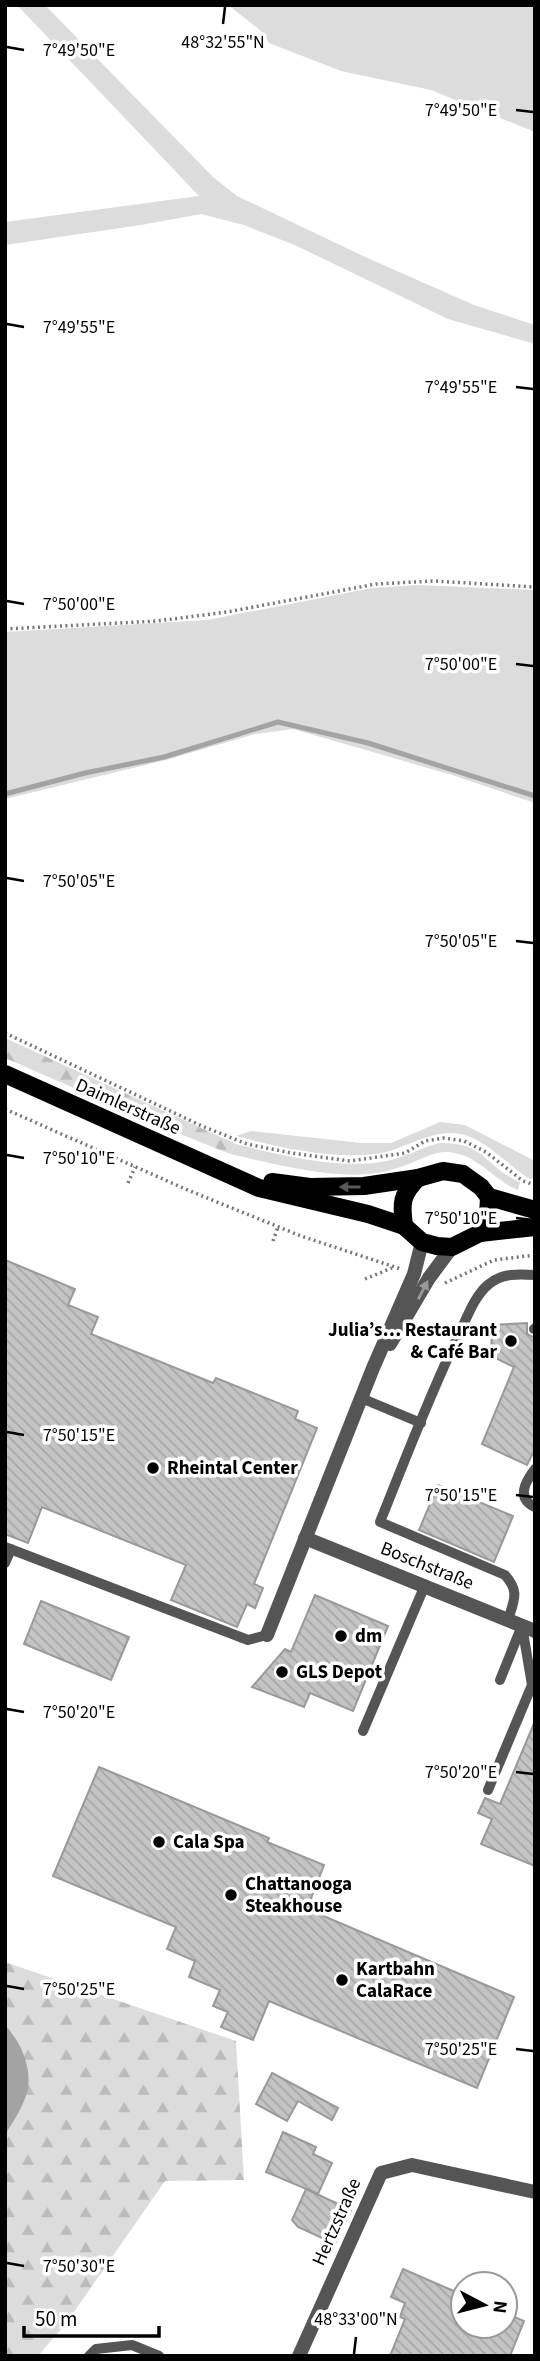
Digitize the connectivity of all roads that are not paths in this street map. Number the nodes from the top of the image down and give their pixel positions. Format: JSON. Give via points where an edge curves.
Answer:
{"nodes":[{"id":1,"x":5,"y":1074,"type":"edge"},
{"id":2,"x":234,"y":1178,"type":"junction"},
{"id":3,"x":418,"y":1178,"type":"junction"},
{"id":4,"x":489,"y":1197,"type":"junction"},
{"id":5,"x":535,"y":1210,"type":"edge"},
{"id":6,"x":404,"y":1226,"type":"junction"},
{"id":7,"x":535,"y":1227,"type":"edge"},
{"id":8,"x":480,"y":1233,"type":"junction"},
{"id":9,"x":422,"y":1242,"type":"junction"},
{"id":10,"x":452,"y":1247,"type":"junction"},
{"id":11,"x":535,"y":1275,"type":"edge"},
{"id":12,"x":373,"y":1368,"type":"junction"},
{"id":13,"x":361,"y":1398,"type":"junction"},
{"id":14,"x":421,"y":1423,"type":"junction"},
{"id":15,"x":535,"y":1469,"type":"edge"},
{"id":16,"x":535,"y":1507,"type":"edge"},
{"id":17,"x":305,"y":1538,"type":"junction"},
{"id":18,"x":8,"y":1548,"type":"edge"},
{"id":19,"x":5,"y":1563,"type":"edge"},
{"id":20,"x":425,"y":1585,"type":"junction"},
{"id":21,"x":522,"y":1626,"type":"edge"},
{"id":22,"x":267,"y":1635,"type":"joint"},
{"id":23,"x":500,"y":1680,"type":"dead end"},
{"id":24,"x":363,"y":1731,"type":"dead end"},
{"id":25,"x":488,"y":1790,"type":"dead end"},
{"id":26,"x":535,"y":2192,"type":"edge"},
{"id":27,"x":89,"y":2356,"type":"edge"},
{"id":28,"x":159,"y":2356,"type":"edge"},
{"id":29,"x":299,"y":2356,"type":"edge"}],
"edges":[{"from":1,"to":2,"type":"main road","name":"Daimlerstraße"},
{"from":3,"to":2,"type":"main road","name":"Daimlerstraße","one_way":true,"via":[[364,1186]]},
{"from":2,"to":6,"type":"main road","name":"Daimlerstraße"},
{"from":3,"to":4,"type":"main road","name":"Daimlerstraße","via":[[443,1171],[463,1174]]},
{"from":3,"to":6,"type":"main road","via":[[406,1190]]},
{"from":4,"to":5,"type":"main road","name":"Daimlerstraße"},
{"from":4,"to":8,"type":"main road","via":[[488,1216]]},
{"from":6,"to":9,"type":"main road","name":"Daimlerstraße"},
{"from":7,"to":8,"type":"main road"},
{"from":8,"to":10,"type":"main road"},
{"from":9,"to":10,"type":"main road"},
{"from":9,"to":12,"type":"street","via":[[414,1274]]},
{"from":12,"to":10,"type":"street","one_way":true},
{"from":11,"to":14,"type":"lane","via":[[513,1274],[489,1283],[447,1358]]},
{"from":12,"to":13,"type":"street"},
{"from":13,"to":14,"type":"lane"},
{"from":13,"to":17,"type":"street"},
{"from":14,"to":21,"type":"lane","via":[[380,1522],[505,1575],[514,1586]]},
{"from":15,"to":16,"type":"lane","via":[[526,1479],[523,1494]]},
{"from":17,"to":20,"type":"street","name":"Boschstraße"},
{"from":17,"to":22,"type":"street"},
{"from":18,"to":19,"type":"lane"},
{"from":18,"to":22,"type":"lane","via":[[248,1640]]},
{"from":20,"to":21,"type":"street","name":"Boschstraße"},
{"from":20,"to":24,"type":"lane"},
{"from":21,"to":23,"type":"lane"},
{"from":21,"to":25,"type":"lane","via":[[532,1685]]},
{"from":26,"to":29,"type":"street","name":"Hertzstraße","via":[[412,2165],[381,2173]]},
{"from":27,"to":28,"type":"lane","via":[[96,2349],[132,2345]]}]}
